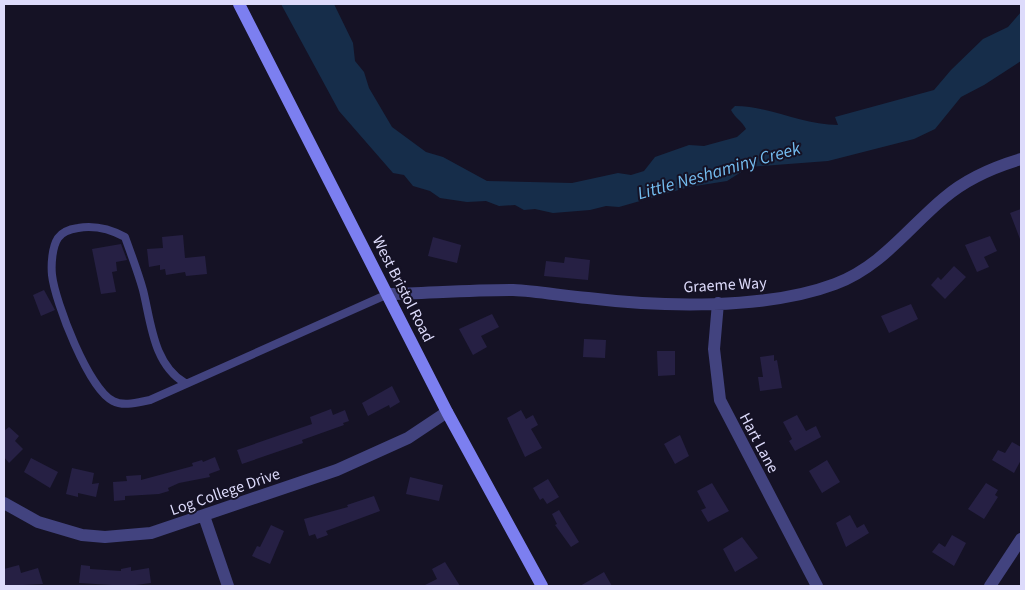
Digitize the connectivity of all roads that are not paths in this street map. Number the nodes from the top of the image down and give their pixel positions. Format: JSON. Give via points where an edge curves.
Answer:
{"nodes":[{"id":1,"x":239,"y":4,"type":"edge"},
{"id":2,"x":1021,"y":159,"type":"edge"},
{"id":3,"x":388,"y":294,"type":"junction"},
{"id":4,"x":718,"y":303,"type":"junction"},
{"id":5,"x":185,"y":383,"type":"junction"},
{"id":6,"x":447,"y":412,"type":"junction"},
{"id":7,"x":4,"y":504,"type":"edge"},
{"id":8,"x":204,"y":516,"type":"junction"},
{"id":9,"x":1021,"y":539,"type":"edge"},
{"id":10,"x":228,"y":586,"type":"edge"},
{"id":11,"x":542,"y":586,"type":"edge"},
{"id":12,"x":816,"y":586,"type":"edge"},
{"id":13,"x":990,"y":586,"type":"edge"}],
"edges":[{"from":1,"to":3,"type":"main road","name":"West Bristol Road"},
{"from":2,"to":4,"type":"street","name":"Graeme Way","via":[[981,174],[957,188],[934,206],[884,256],[837,283],[798,295]]},
{"from":3,"to":4,"type":"street","name":"Graeme Way","via":[[513,290],[630,302]]},
{"from":3,"to":5,"type":"lane"},
{"from":3,"to":6,"type":"main road","name":"West Bristol Road"},
{"from":4,"to":12,"type":"street","name":"Hart Lane","via":[[714,349],[720,400]]},
{"from":5,"to":5,"type":"lane","via":[[150,400],[131,404],[113,402],[99,388],[77,348],[57,297],[52,274],[58,237],[68,230],[84,227],[112,229],[125,237],[163,362],[174,376]]},
{"from":6,"to":8,"type":"street","name":"Log College Drive","via":[[408,438],[372,455]]},
{"from":6,"to":11,"type":"main road","name":"West Bristol Road"},
{"from":7,"to":8,"type":"street","name":"Log College Drive","via":[[38,522],[82,535],[106,537],[152,533]]},
{"from":8,"to":10,"type":"street"},
{"from":9,"to":13,"type":"street"}]}
